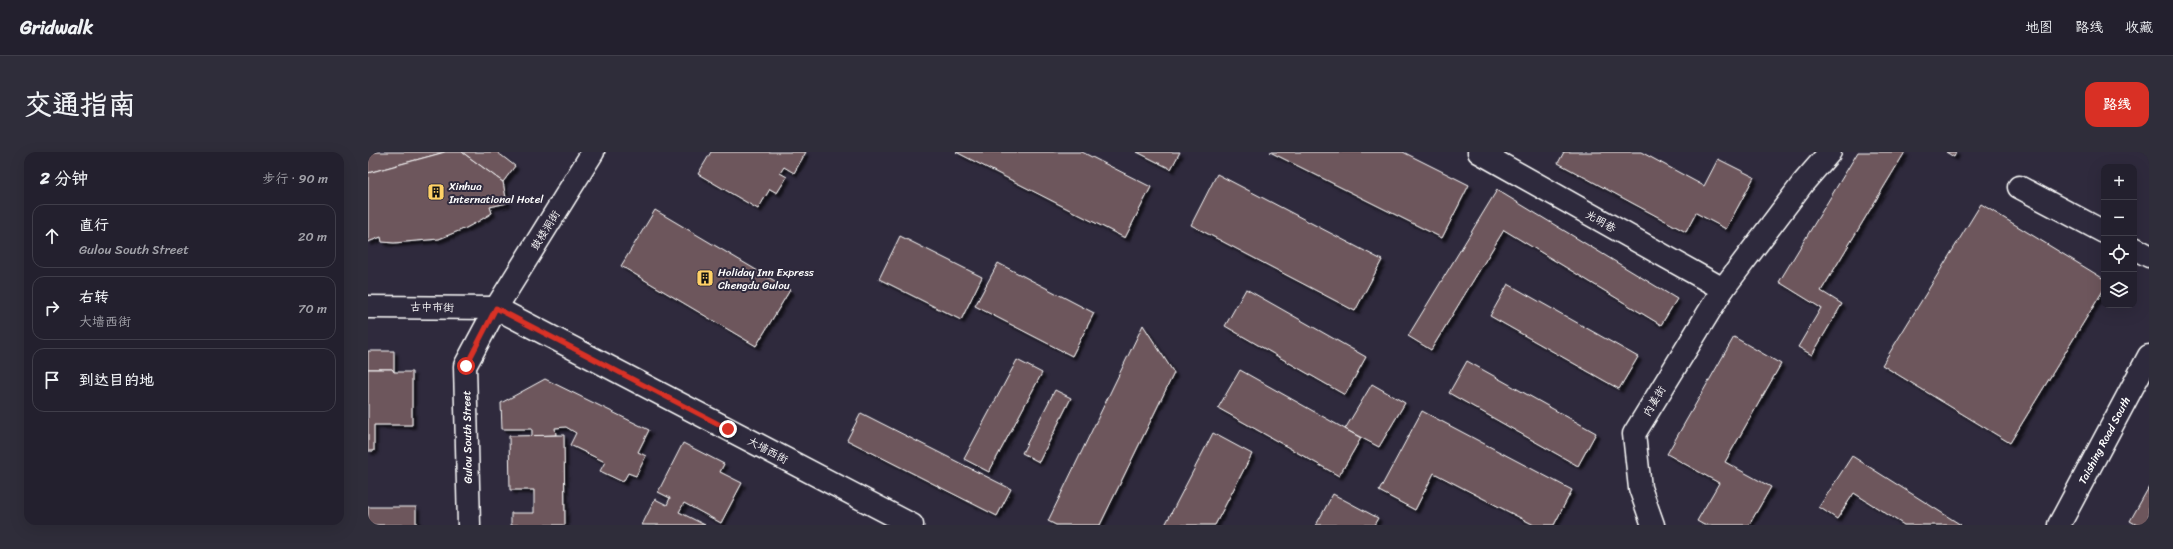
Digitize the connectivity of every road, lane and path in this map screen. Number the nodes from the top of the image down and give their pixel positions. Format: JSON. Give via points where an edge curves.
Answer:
{"nodes":[{"id":1,"x":594,"y":152,"type":"edge"},
{"id":2,"x":1479,"y":152,"type":"edge"},
{"id":3,"x":1830,"y":152,"type":"edge"},
{"id":4,"x":2019,"y":187,"type":"dead end"},
{"id":5,"x":2101,"y":230,"type":"edge"},
{"id":6,"x":2137,"y":250,"type":"edge"},
{"id":7,"x":2149,"y":256,"type":"edge"},
{"id":8,"x":1723,"y":289,"type":"junction"},
{"id":9,"x":368,"y":307,"type":"edge"},
{"id":10,"x":496,"y":308,"type":"junction"},
{"id":11,"x":2149,"y":356,"type":"edge"},
{"id":12,"x":469,"y":525,"type":"edge"},
{"id":13,"x":912,"y":525,"type":"edge"},
{"id":14,"x":1653,"y":525,"type":"edge"},
{"id":15,"x":2059,"y":525,"type":"edge"}],
"edges":[{"from":1,"to":10,"type":"street","name":"鼓楼洞街"},
{"from":2,"to":8,"type":"street","name":"光明巷"},
{"from":3,"to":8,"type":"street","name":"内姜街","via":[[1803,183]]},
{"from":4,"to":5,"type":"street"},
{"from":6,"to":7,"type":"street"},
{"from":8,"to":14,"type":"street","name":"内姜街","via":[[1634,434],[1640,488]]},
{"from":9,"to":10,"type":"street","name":"古中市街"},
{"from":10,"to":12,"type":"street","name":"Gulou South Street","via":[[466,366]]},
{"from":10,"to":13,"type":"street","name":"大墙西街"},
{"from":11,"to":15,"type":"street","name":"Taishing Road South"}]}
